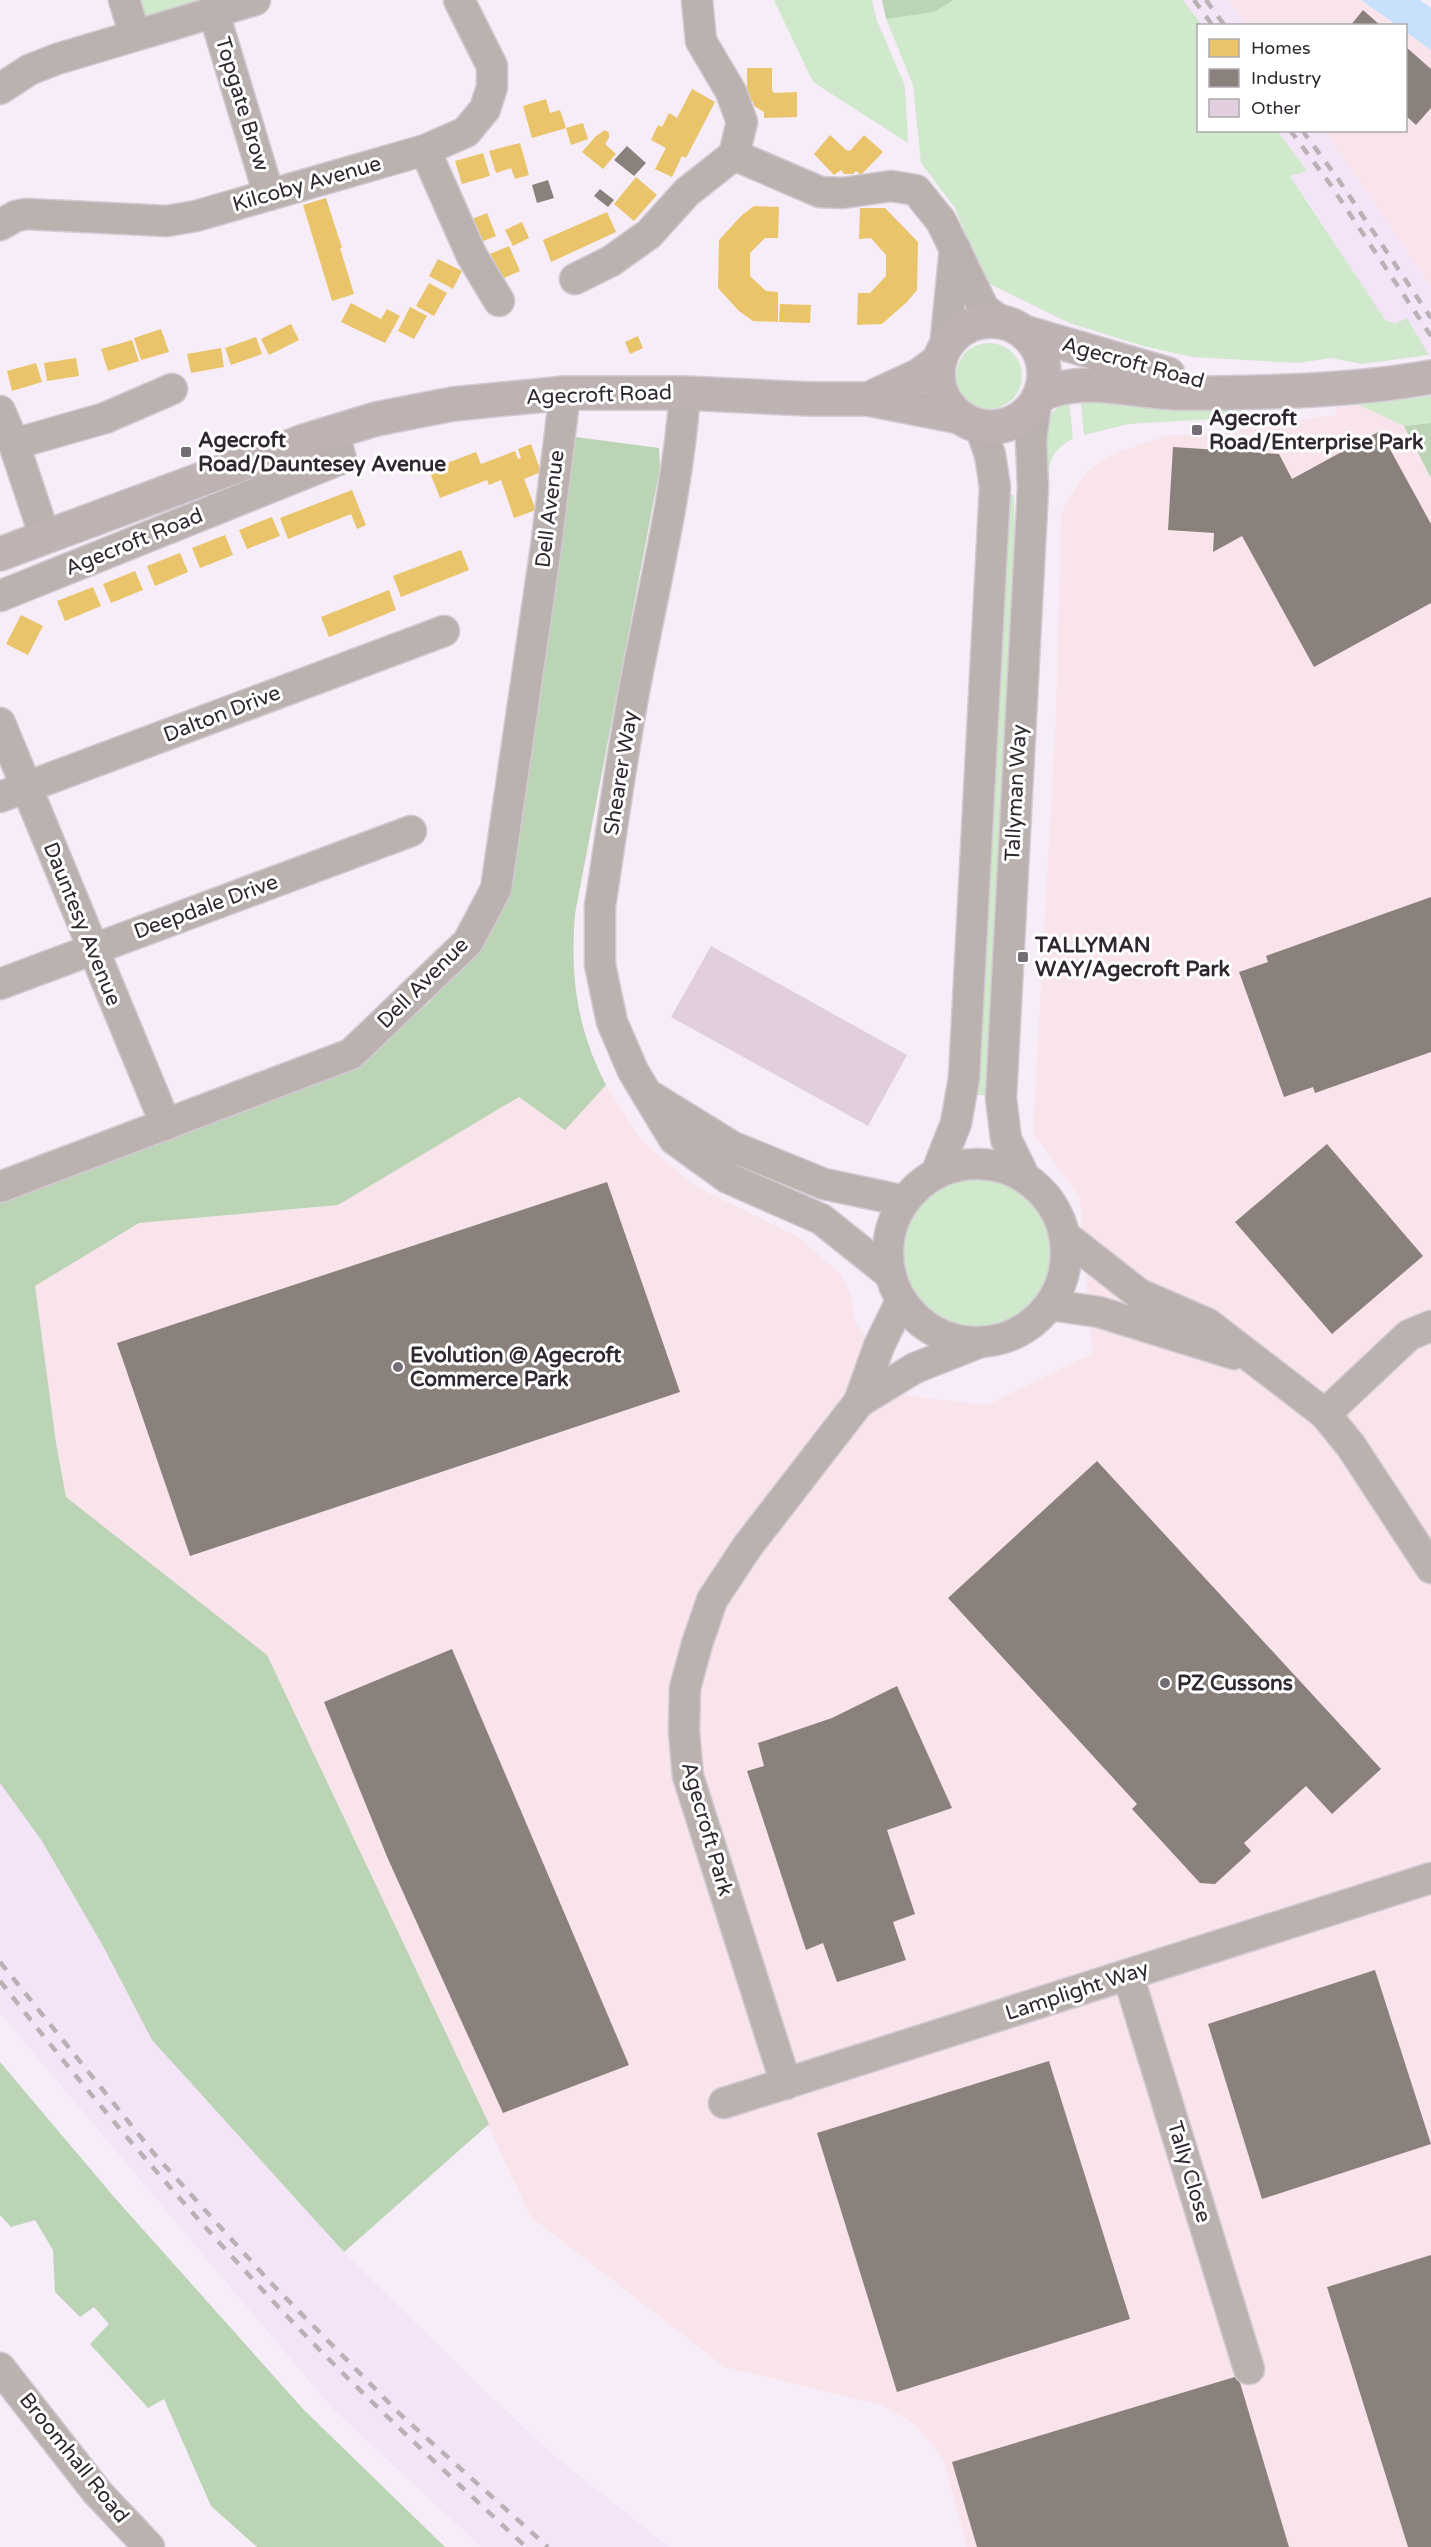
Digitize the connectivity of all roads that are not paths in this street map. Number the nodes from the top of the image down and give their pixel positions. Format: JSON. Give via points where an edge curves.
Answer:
{"nodes":[{"id":1,"x":124,"y":0,"type":"edge"},
{"id":2,"x":255,"y":0,"type":"edge"},
{"id":3,"x":459,"y":0,"type":"edge"},
{"id":4,"x":698,"y":0,"type":"edge"},
{"id":5,"x":214,"y":13,"type":"junction"},
{"id":6,"x":135,"y":35,"type":"junction"},
{"id":7,"x":0,"y":89,"type":"edge"},
{"id":8,"x":425,"y":150,"type":"junction"},
{"id":9,"x":734,"y":155,"type":"junction"},
{"id":10,"x":269,"y":195,"type":"junction"},
{"id":11,"x":2,"y":219,"type":"edge"},
{"id":12,"x":955,"y":248,"type":"junction"},
{"id":13,"x":591,"y":281,"type":"dead end"},
{"id":14,"x":500,"y":303,"type":"dead end"},
{"id":15,"x":1013,"y":327,"type":"junction"},
{"id":16,"x":943,"y":354,"type":"junction"},
{"id":17,"x":1423,"y":378,"type":"edge"},
{"id":18,"x":172,"y":390,"type":"dead end"},
{"id":19,"x":1243,"y":391,"type":"junction"},
{"id":20,"x":565,"y":393,"type":"junction"},
{"id":21,"x":685,"y":393,"type":"junction"},
{"id":22,"x":868,"y":399,"type":"junction"},
{"id":23,"x":1038,"y":399,"type":"junction"},
{"id":24,"x":0,"y":411,"type":"edge"},
{"id":25,"x":970,"y":421,"type":"junction"},
{"id":26,"x":333,"y":431,"type":"junction"},
{"id":27,"x":14,"y":444,"type":"junction"},
{"id":28,"x":45,"y":537,"type":"junction"},
{"id":29,"x":0,"y":554,"type":"edge"},
{"id":30,"x":0,"y":596,"type":"edge"},
{"id":31,"x":444,"y":631,"type":"dead end"},
{"id":32,"x":0,"y":723,"type":"edge"},
{"id":33,"x":13,"y":792,"type":"edge"},
{"id":34,"x":411,"y":831,"type":"dead end"},
{"id":35,"x":92,"y":950,"type":"junction"},
{"id":36,"x":0,"y":984,"type":"edge"},
{"id":37,"x":647,"y":1094,"type":"junction"},
{"id":38,"x":166,"y":1125,"type":"junction"},
{"id":39,"x":936,"y":1174,"type":"junction"},
{"id":40,"x":1025,"y":1178,"type":"junction"},
{"id":41,"x":0,"y":1187,"type":"edge"},
{"id":42,"x":905,"y":1201,"type":"junction"},
{"id":43,"x":1065,"y":1236,"type":"junction"},
{"id":44,"x":890,"y":1274,"type":"junction"},
{"id":45,"x":901,"y":1301,"type":"junction"},
{"id":46,"x":1051,"y":1305,"type":"junction"},
{"id":47,"x":1431,"y":1326,"type":"edge"},
{"id":48,"x":978,"y":1343,"type":"junction"},
{"id":49,"x":1257,"y":1361,"type":"junction"},
{"id":50,"x":859,"y":1402,"type":"junction"},
{"id":51,"x":1325,"y":1414,"type":"junction"},
{"id":52,"x":1431,"y":1568,"type":"edge"},
{"id":53,"x":1431,"y":1878,"type":"edge"},
{"id":54,"x":1128,"y":1975,"type":"junction"},
{"id":55,"x":786,"y":2084,"type":"junction"},
{"id":56,"x":724,"y":2103,"type":"dead end"},
{"id":57,"x":0,"y":2368,"type":"edge"},
{"id":58,"x":1249,"y":2369,"type":"dead end"},
{"id":59,"x":149,"y":2547,"type":"edge"}],
"edges":[{"from":1,"to":6,"type":"street"},
{"from":2,"to":5,"type":"street"},
{"from":3,"to":8,"type":"street","name":"Kilcoby Avenue","via":[[492,66],[492,87],[485,109],[466,132]]},
{"from":4,"to":9,"type":"street","via":[[701,41],[731,92],[742,122]]},
{"from":5,"to":6,"type":"street"},
{"from":5,"to":10,"type":"street","name":"Topgate Brow"},
{"from":6,"to":7,"type":"street","via":[[28,70]]},
{"from":8,"to":10,"type":"street","name":"Kilcoby Avenue"},
{"from":8,"to":14,"type":"street","via":[[472,256]]},
{"from":9,"to":12,"type":"street","via":[[820,192],[891,186],[916,190],[941,221]]},
{"from":9,"to":13,"type":"street","via":[[687,192],[650,234],[612,260]]},
{"from":10,"to":11,"type":"street","name":"Kilcoby Avenue","via":[[167,221],[26,214]]},
{"from":12,"to":15,"type":"street","via":[[984,309]]},
{"from":12,"to":16,"type":"street"},
{"from":15,"to":16,"type":"main road","via":[[992,321],[970,326],[960,331]]},
{"from":15,"to":19,"type":"main road","name":"Agecroft Road","via":[[1153,371]]},
{"from":15,"to":23,"type":"main road","via":[[1035,345],[1042,361],[1044,378]]},
{"from":16,"to":22,"type":"main road","name":"Agecroft Road","via":[[920,375]]},
{"from":16,"to":25,"type":"main road","via":[[938,372],[941,391],[950,408]]},
{"from":17,"to":19,"type":"main road","name":"Agecroft Road","via":[[1306,391]]},
{"from":18,"to":27,"type":"street","via":[[105,418]]},
{"from":19,"to":23,"type":"main road","name":"Agecroft Road","via":[[1182,393],[1113,385],[1073,386],[1056,387]]},
{"from":20,"to":21,"type":"main road","name":"Agecroft Road"},
{"from":20,"to":26,"type":"main road","name":"Agecroft Road","via":[[453,404]]},
{"from":20,"to":38,"type":"street","name":"Dell Avenue","via":[[496,889],[468,942],[351,1054]]},
{"from":21,"to":22,"type":"main road","name":"Agecroft Road"},
{"from":21,"to":37,"type":"street","name":"Shearer Way","via":[[681,446],[636,679],[599,916],[600,965],[612,1022]]},
{"from":22,"to":25,"type":"main road","name":"Agecroft Road"},
{"from":23,"to":25,"type":"main road","via":[[1025,415],[1011,423],[996,427]]},
{"from":23,"to":40,"type":"street","name":"Tallyman Way","via":[[1031,440],[1033,488],[1001,1098],[1006,1139]]},
{"from":24,"to":27,"type":"street"},
{"from":25,"to":39,"type":"street","name":"Tallyman Way","via":[[990,455],[995,487],[964,1078],[956,1123]]},
{"from":26,"to":28,"type":"main road","name":"Agecroft Road"},
{"from":26,"to":30,"type":"street","name":"Agecroft Road","via":[[341,459]]},
{"from":27,"to":28,"type":"street"},
{"from":28,"to":29,"type":"main road","name":"Agecroft Road"},
{"from":31,"to":33,"type":"street","name":"Dalton Drive"},
{"from":32,"to":33,"type":"street","name":"Dauntesy Avenue"},
{"from":33,"to":35,"type":"street","name":"Dauntesy Avenue"},
{"from":34,"to":35,"type":"street","name":"Deepdale Drive"},
{"from":35,"to":36,"type":"street","name":"Deepdale Drive"},
{"from":35,"to":38,"type":"street","name":"Dauntesy Avenue"},
{"from":37,"to":42,"type":"street","via":[[734,1147],[824,1185]]},
{"from":37,"to":44,"type":"street","name":"Shearer Way","via":[[674,1139],[728,1178],[821,1219]]},
{"from":38,"to":41,"type":"street","name":"Dell Avenue"},
{"from":39,"to":40,"type":"street","via":[[958,1166],[981,1164],[1004,1168]]},
{"from":39,"to":42,"type":"street"},
{"from":40,"to":43,"type":"street","via":[[1043,1193],[1057,1213]]},
{"from":42,"to":44,"type":"street","via":[[893,1223],[888,1248]]},
{"from":43,"to":46,"type":"street","via":[[1067,1260],[1062,1284]]},
{"from":43,"to":49,"type":"street","via":[[1139,1294],[1208,1324]]},
{"from":44,"to":45,"type":"street"},
{"from":45,"to":48,"type":"street","via":[[921,1324],[948,1338]]},
{"from":45,"to":50,"type":"street","via":[[879,1346]]},
{"from":46,"to":48,"type":"street","via":[[1023,1330]]},
{"from":46,"to":49,"type":"street","via":[[1099,1312]]},
{"from":47,"to":51,"type":"street","via":[[1409,1335]]},
{"from":48,"to":50,"type":"street","via":[[915,1368]]},
{"from":49,"to":51,"type":"street"},
{"from":50,"to":55,"type":"street","name":"Agecroft Park","via":[[747,1546],[712,1600],[685,1688],[688,1776]]},
{"from":51,"to":52,"type":"street","via":[[1351,1446]]},
{"from":53,"to":54,"type":"street","name":"Lamplight Way"},
{"from":54,"to":55,"type":"street","name":"Lamplight Way"},
{"from":54,"to":58,"type":"street","name":"Tally Close"},
{"from":55,"to":56,"type":"street","name":"Lamplight Way"},
{"from":57,"to":59,"type":"street","name":"Broomhall Road","via":[[97,2492]]}]}
